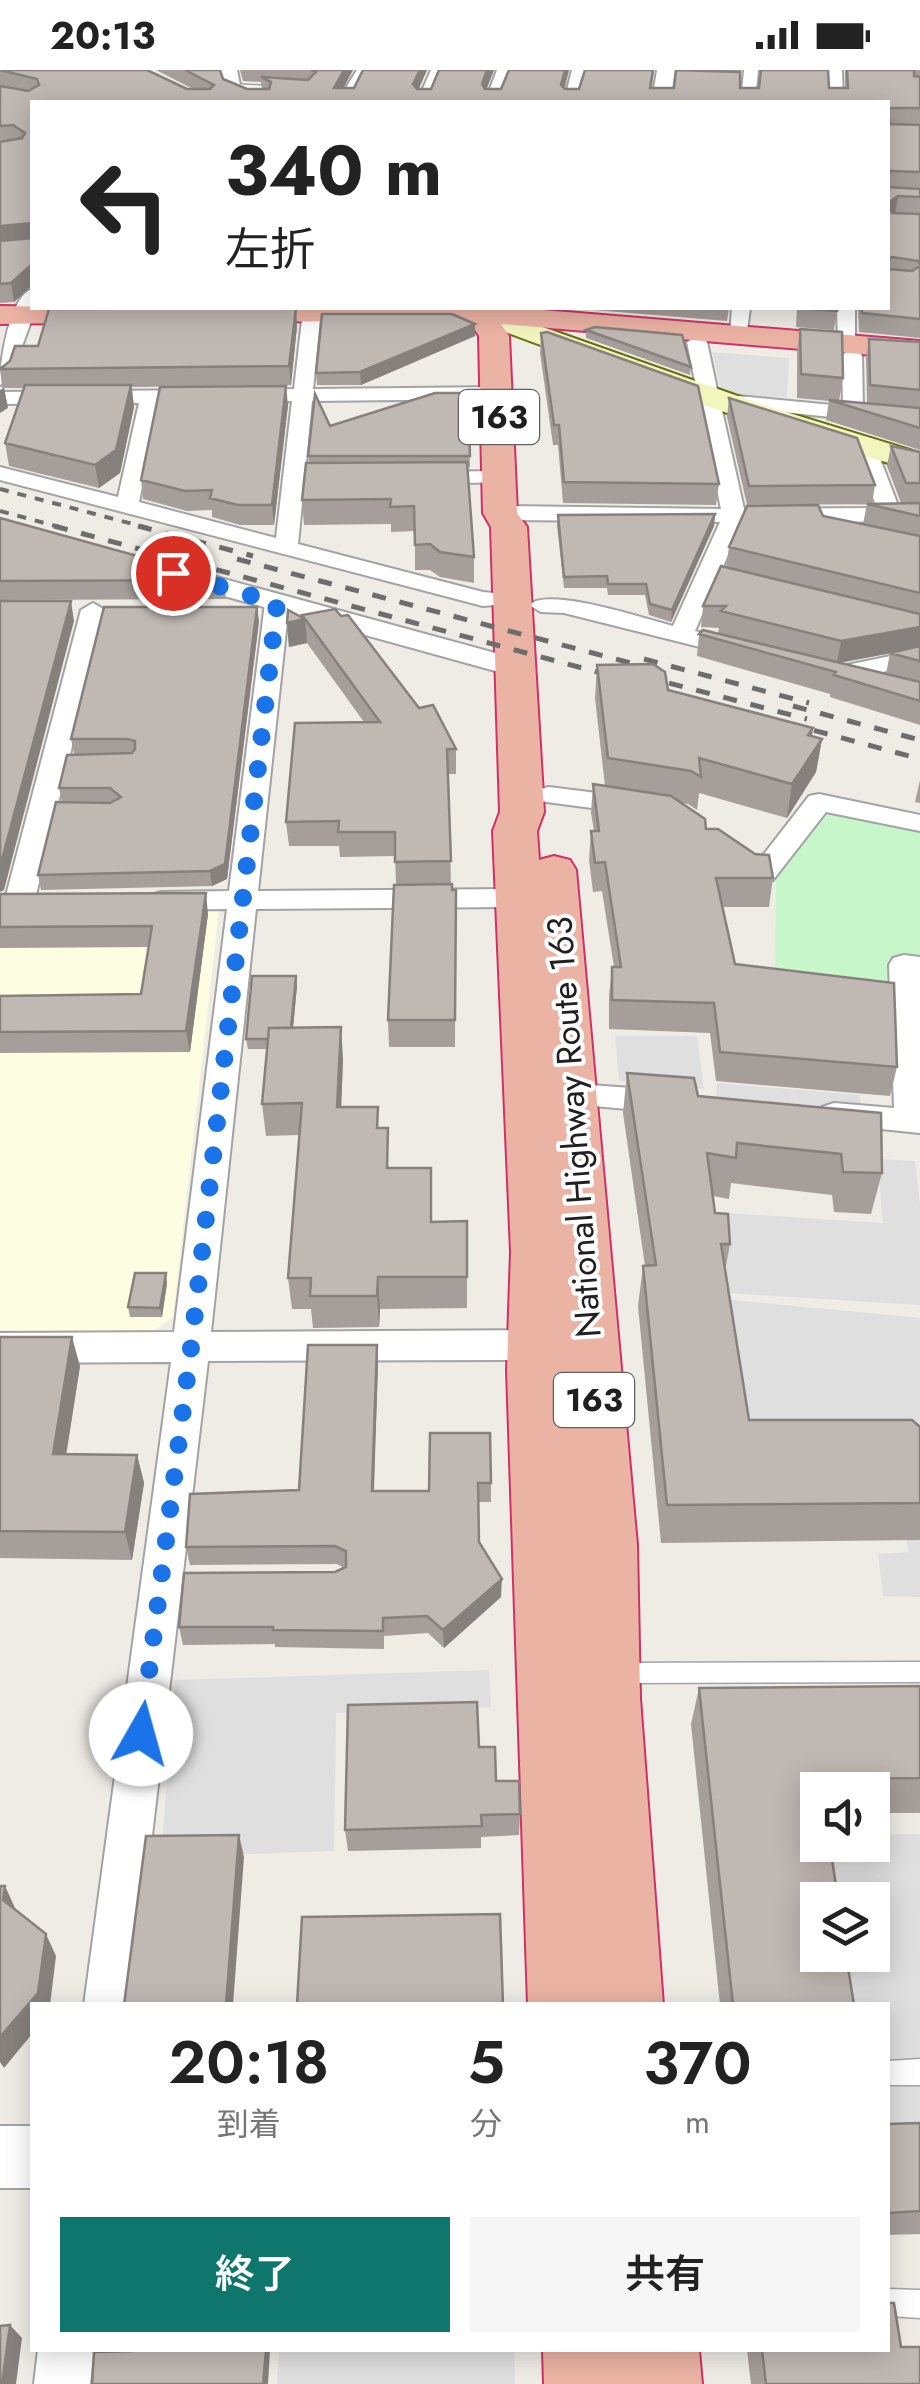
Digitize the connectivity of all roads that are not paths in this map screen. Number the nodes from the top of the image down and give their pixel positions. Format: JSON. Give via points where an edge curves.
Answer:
{"nodes":[{"id":1,"x":364,"y":70,"type":"edge"},
{"id":2,"x":438,"y":70,"type":"edge"},
{"id":3,"x":504,"y":70,"type":"edge"},
{"id":4,"x":579,"y":70,"type":"edge"},
{"id":5,"x":666,"y":70,"type":"edge"},
{"id":6,"x":835,"y":70,"type":"edge"},
{"id":7,"x":230,"y":78,"type":"edge"},
{"id":8,"x":290,"y":89,"type":"edge"},
{"id":9,"x":258,"y":100,"type":"edge"},
{"id":10,"x":345,"y":100,"type":"edge"},
{"id":11,"x":425,"y":100,"type":"edge"},
{"id":12,"x":493,"y":100,"type":"edge"},
{"id":13,"x":572,"y":100,"type":"edge"},
{"id":14,"x":661,"y":100,"type":"edge"},
{"id":15,"x":836,"y":100,"type":"edge"},
{"id":16,"x":846,"y":310,"type":"edge"},
{"id":17,"x":300,"y":313,"type":"edge"},
{"id":18,"x":16,"y":314,"type":"edge"},
{"id":19,"x":158,"y":315,"type":"edge"},
{"id":20,"x":494,"y":315,"type":"edge"},
{"id":21,"x":628,"y":316,"type":"edge"},
{"id":22,"x":740,"y":321,"type":"edge"},
{"id":23,"x":697,"y":342,"type":"junction"},
{"id":24,"x":850,"y":349,"type":"junction"},
{"id":25,"x":920,"y":350,"type":"edge"},
{"id":26,"x":920,"y":360,"type":"edge"},
{"id":27,"x":0,"y":379,"type":"edge"},
{"id":28,"x":497,"y":393,"type":"junction"},
{"id":29,"x":304,"y":394,"type":"junction"},
{"id":30,"x":150,"y":396,"type":"junction"},
{"id":31,"x":0,"y":398,"type":"edge"},
{"id":32,"x":712,"y":398,"type":"junction"},
{"id":33,"x":853,"y":414,"type":"junction"},
{"id":34,"x":920,"y":420,"type":"edge"},
{"id":35,"x":865,"y":448,"type":"junction"},
{"id":36,"x":920,"y":462,"type":"edge"},
{"id":37,"x":0,"y":473,"type":"edge"},
{"id":38,"x":406,"y":478,"type":"edge"},
{"id":39,"x":508,"y":501,"type":"junction"},
{"id":40,"x":127,"y":506,"type":"junction"},
{"id":41,"x":890,"y":514,"type":"junction"},
{"id":42,"x":920,"y":514,"type":"edge"},
{"id":43,"x":734,"y":516,"type":"junction"},
{"id":44,"x":780,"y":516,"type":"junction"},
{"id":45,"x":867,"y":537,"type":"edge"},
{"id":46,"x":286,"y":550,"type":"junction"},
{"id":47,"x":148,"y":566,"type":"edge"},
{"id":48,"x":497,"y":598,"type":"junction"},
{"id":49,"x":541,"y":604,"type":"junction"},
{"id":50,"x":277,"y":607,"type":"junction"},
{"id":51,"x":93,"y":610,"type":"dead end"},
{"id":52,"x":222,"y":610,"type":"edge"},
{"id":53,"x":681,"y":635,"type":"junction"},
{"id":54,"x":920,"y":657,"type":"edge"},
{"id":55,"x":778,"y":659,"type":"edge"},
{"id":56,"x":499,"y":663,"type":"junction"},
{"id":57,"x":886,"y":686,"type":"edge"},
{"id":58,"x":660,"y":810,"type":"edge"},
{"id":59,"x":532,"y":813,"type":"junction"},
{"id":60,"x":920,"y":823,"type":"edge"},
{"id":61,"x":720,"y":843,"type":"edge"},
{"id":62,"x":520,"y":898,"type":"junction"},
{"id":63,"x":243,"y":899,"type":"junction"},
{"id":64,"x":131,"y":901,"type":"edge"},
{"id":65,"x":56,"y":903,"type":"edge"},
{"id":66,"x":9,"y":904,"type":"edge"},
{"id":67,"x":920,"y":967,"type":"edge"},
{"id":68,"x":550,"y":1094,"type":"junction"},
{"id":69,"x":705,"y":1105,"type":"edge"},
{"id":70,"x":805,"y":1112,"type":"edge"},
{"id":71,"x":915,"y":1121,"type":"edge"},
{"id":72,"x":537,"y":1346,"type":"junction"},
{"id":73,"x":0,"y":1348,"type":"edge"},
{"id":74,"x":191,"y":1348,"type":"junction"},
{"id":75,"x":606,"y":1672,"type":"junction"},
{"id":76,"x":920,"y":1672,"type":"edge"},
{"id":77,"x":108,"y":2002,"type":"edge"},
{"id":78,"x":566,"y":2002,"type":"edge"},
{"id":79,"x":625,"y":2002,"type":"edge"},
{"id":80,"x":920,"y":2072,"type":"edge"},
{"id":81,"x":890,"y":2073,"type":"edge"},
{"id":82,"x":0,"y":2157,"type":"edge"},
{"id":83,"x":30,"y":2157,"type":"edge"},
{"id":84,"x":890,"y":2303,"type":"edge"},
{"id":85,"x":920,"y":2304,"type":"edge"},
{"id":86,"x":66,"y":2352,"type":"edge"},
{"id":87,"x":586,"y":2352,"type":"edge"},
{"id":88,"x":656,"y":2352,"type":"edge"},
{"id":89,"x":62,"y":2384,"type":"edge"},
{"id":90,"x":588,"y":2384,"type":"edge"},
{"id":91,"x":658,"y":2384,"type":"edge"}],
"edges":[{"from":1,"to":10,"type":"street"},
{"from":2,"to":11,"type":"street"},
{"from":3,"to":12,"type":"street"},
{"from":4,"to":13,"type":"street"},
{"from":5,"to":14,"type":"street"},
{"from":6,"to":15,"type":"street"},
{"from":7,"to":8,"type":"lane"},
{"from":7,"to":9,"type":"street"},
{"from":16,"to":24,"type":"street"},
{"from":17,"to":19,"type":"highway"},
{"from":17,"to":20,"type":"highway"},
{"from":17,"to":29,"type":"street"},
{"from":18,"to":19,"type":"highway"},
{"from":18,"to":27,"type":"street"},
{"from":20,"to":21,"type":"highway"},
{"from":20,"to":23,"type":"highway"},
{"from":20,"to":28,"type":"highway","name":"National Highway Route 163","number":"163"},
{"from":20,"to":32,"type":"main road"},
{"from":20,"to":39,"type":"highway","name":"National Highway Route 163","number":"163"},
{"from":21,"to":22,"type":"highway"},
{"from":22,"to":24,"type":"highway"},
{"from":23,"to":24,"type":"highway"},
{"from":23,"to":32,"type":"street"},
{"from":24,"to":25,"type":"highway"},
{"from":24,"to":26,"type":"highway"},
{"from":24,"to":33,"type":"street"},
{"from":28,"to":29,"type":"street"},
{"from":28,"to":39,"type":"highway","name":"National Highway Route 163","number":"163"},
{"from":29,"to":30,"type":"street"},
{"from":29,"to":46,"type":"street","via":[[304,478]]},
{"from":30,"to":31,"type":"street"},
{"from":30,"to":40,"type":"street"},
{"from":32,"to":33,"type":"street"},
{"from":32,"to":35,"type":"main road"},
{"from":32,"to":43,"type":"street"},
{"from":33,"to":34,"type":"street"},
{"from":35,"to":36,"type":"main road"},
{"from":35,"to":41,"type":"street"},
{"from":37,"to":40,"type":"street"},
{"from":38,"to":39,"type":"street"},
{"from":39,"to":43,"type":"street"},
{"from":39,"to":48,"type":"highway","number":"163","via":[[494,527]]},
{"from":39,"to":49,"type":"highway","number":"163","via":[[536,527]]},
{"from":39,"to":59,"type":"highway","name":"National Highway Route 163","number":"163","via":[[522,812]]},
{"from":40,"to":46,"type":"street"},
{"from":41,"to":42,"type":"street"},
{"from":41,"to":44,"type":"street"},
{"from":43,"to":44,"type":"street"},
{"from":43,"to":53,"type":"street","via":[[714,576]]},
{"from":44,"to":45,"type":"street"},
{"from":46,"to":48,"type":"street","via":[[483,600]]},
{"from":47,"to":50,"type":"street"},
{"from":48,"to":56,"type":"highway","number":"163"},
{"from":49,"to":53,"type":"street"},
{"from":49,"to":59,"type":"highway","number":"163","via":[[554,782]]},
{"from":50,"to":52,"type":"street"},
{"from":50,"to":56,"type":"street"},
{"from":50,"to":63,"type":"street"},
{"from":51,"to":66,"type":"street","via":[[51,810]]},
{"from":53,"to":55,"type":"street"},
{"from":54,"to":57,"type":"street","via":[[826,671]]},
{"from":56,"to":59,"type":"highway","number":"163","via":[[506,813]]},
{"from":58,"to":59,"type":"street"},
{"from":59,"to":62,"type":"highway","name":"National Highway Route 163","number":"163"},
{"from":59,"to":68,"type":"highway","name":"National Highway Route 163","number":"163"},
{"from":60,"to":61,"type":"street","via":[[819,802],[764,874]]},
{"from":62,"to":63,"type":"street"},
{"from":62,"to":68,"type":"highway","name":"National Highway Route 163","number":"163"},
{"from":63,"to":64,"type":"street"},
{"from":63,"to":74,"type":"street"},
{"from":65,"to":66,"type":"street"},
{"from":67,"to":71,"type":"street","via":[[904,965]]},
{"from":68,"to":69,"type":"street"},
{"from":68,"to":72,"type":"highway","name":"National Highway Route 163","number":"163"},
{"from":68,"to":75,"type":"highway","name":"National Highway Route 163","number":"163","via":[[605,1545]]},
{"from":70,"to":71,"type":"street"},
{"from":72,"to":74,"type":"street"},
{"from":72,"to":78,"type":"highway","name":"National Highway Route 163","number":"163"},
{"from":73,"to":74,"type":"street"},
{"from":74,"to":77,"type":"street","via":[[170,1578]]},
{"from":75,"to":76,"type":"lane"},
{"from":75,"to":79,"type":"highway","name":"National Highway Route 163","number":"163"},
{"from":80,"to":81,"type":"lane"},
{"from":82,"to":83,"type":"street"},
{"from":84,"to":85,"type":"lane"},
{"from":86,"to":89,"type":"street"},
{"from":87,"to":90,"type":"highway"},
{"from":88,"to":91,"type":"highway"}]}
